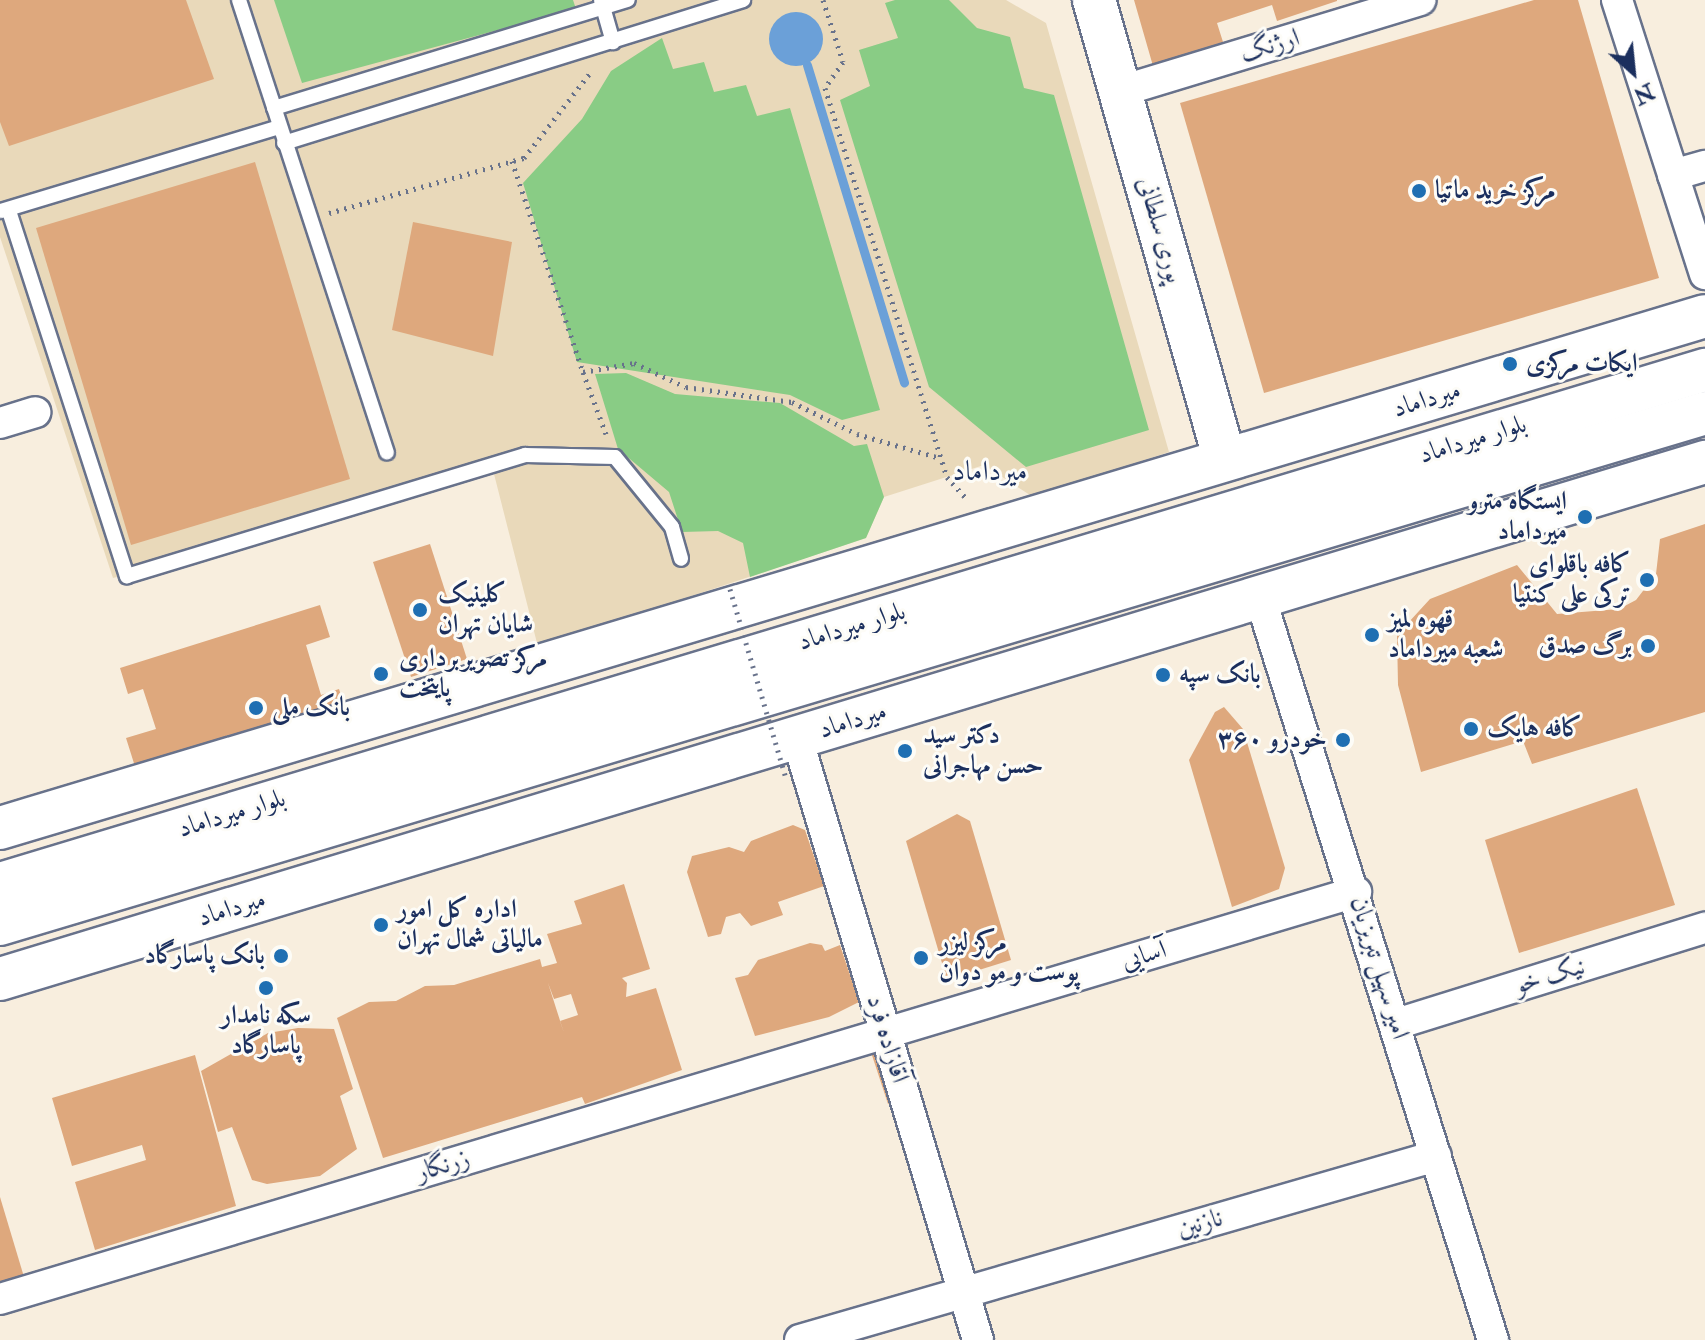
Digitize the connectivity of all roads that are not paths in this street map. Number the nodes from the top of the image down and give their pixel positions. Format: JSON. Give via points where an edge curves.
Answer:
{"nodes":[{"id":1,"x":239,"y":0,"type":"edge"},
{"id":2,"x":628,"y":0,"type":"edge"},
{"id":3,"x":743,"y":0,"type":"edge"},
{"id":4,"x":1094,"y":0,"type":"edge"},
{"id":5,"x":1420,"y":0,"type":"edge"},
{"id":6,"x":1617,"y":0,"type":"edge"},
{"id":7,"x":602,"y":4,"type":"edge"},
{"id":8,"x":702,"y":6,"type":"edge"},
{"id":9,"x":613,"y":42,"type":"junction"},
{"id":10,"x":1121,"y":91,"type":"junction"},
{"id":11,"x":274,"y":108,"type":"junction"},
{"id":12,"x":280,"y":127,"type":"junction"},
{"id":13,"x":284,"y":143,"type":"junction"},
{"id":14,"x":1705,"y":166,"type":"edge"},
{"id":15,"x":1673,"y":175,"type":"junction"},
{"id":16,"x":4,"y":211,"type":"edge"},
{"id":17,"x":1705,"y":274,"type":"edge"},
{"id":18,"x":1705,"y":316,"type":"edge"},
{"id":19,"x":1705,"y":370,"type":"edge"},
{"id":20,"x":35,"y":412,"type":"dead end"},
{"id":21,"x":1705,"y":413,"type":"edge"},
{"id":22,"x":0,"y":423,"type":"edge"},
{"id":23,"x":387,"y":452,"type":"dead end"},
{"id":24,"x":1225,"y":460,"type":"junction"},
{"id":25,"x":1705,"y":462,"type":"edge"},
{"id":26,"x":681,"y":559,"type":"dead end"},
{"id":27,"x":1260,"y":597,"type":"junction"},
{"id":28,"x":797,"y":738,"type":"junction"},
{"id":29,"x":448,"y":789,"type":"junction"},
{"id":30,"x":550,"y":813,"type":"junction"},
{"id":31,"x":0,"y":828,"type":"edge"},
{"id":32,"x":0,"y":884,"type":"edge"},
{"id":33,"x":1356,"y":892,"type":"junction"},
{"id":34,"x":0,"y":924,"type":"edge"},
{"id":35,"x":1705,"y":928,"type":"edge"},
{"id":36,"x":0,"y":979,"type":"edge"},
{"id":37,"x":1396,"y":1024,"type":"junction"},
{"id":38,"x":886,"y":1033,"type":"junction"},
{"id":39,"x":1436,"y":1156,"type":"junction"},
{"id":40,"x":964,"y":1293,"type":"junction"},
{"id":41,"x":0,"y":1299,"type":"edge"},
{"id":42,"x":800,"y":1340,"type":"edge"},
{"id":43,"x":978,"y":1340,"type":"edge"},
{"id":44,"x":1493,"y":1340,"type":"edge"}],
"edges":[{"from":1,"to":11,"type":"lane"},
{"from":2,"to":7,"type":"lane"},
{"from":3,"to":8,"type":"lane"},
{"from":4,"to":10,"type":"main road","name":"پوری سلطانی"},
{"from":5,"to":10,"type":"street","name":"ارژنگ"},
{"from":6,"to":15,"type":"street"},
{"from":7,"to":9,"type":"lane"},
{"from":7,"to":11,"type":"lane"},
{"from":8,"to":9,"type":"lane"},
{"from":9,"to":13,"type":"lane"},
{"from":10,"to":24,"type":"main road","name":"پوری سلطانی"},
{"from":11,"to":12,"type":"lane"},
{"from":12,"to":13,"type":"lane"},
{"from":12,"to":16,"type":"lane"},
{"from":13,"to":23,"type":"lane"},
{"from":14,"to":15,"type":"street"},
{"from":15,"to":17,"type":"street"},
{"from":16,"to":26,"type":"lane","via":[[127,576],[525,455],[615,457],[672,527]]},
{"from":18,"to":24,"type":"main road","name":"میرداماد"},
{"from":19,"to":32,"type":"main road","name":"بلوار میرداماد"},
{"from":20,"to":22,"type":"street"},
{"from":21,"to":29,"type":"main road","name":"بلوار میرداماد"},
{"from":24,"to":31,"type":"main road","name":"میرداماد"},
{"from":25,"to":27,"type":"main road","name":"میرداماد"},
{"from":27,"to":28,"type":"main road","name":"میرداماد"},
{"from":27,"to":33,"type":"street","name":"امیر سهیل تبریزیان"},
{"from":28,"to":30,"type":"main road","name":"میرداماد"},
{"from":28,"to":38,"type":"street","name":"آقازاده فرد"},
{"from":29,"to":30,"type":"main road"},
{"from":29,"to":34,"type":"main road","name":"بلوار میرداماد"},
{"from":30,"to":36,"type":"main road","name":"میرداماد"},
{"from":33,"to":37,"type":"street","name":"امیر سهیل تبریزیان"},
{"from":33,"to":38,"type":"street","name":"آسایی"},
{"from":35,"to":37,"type":"street","name":"نیک خو"},
{"from":37,"to":39,"type":"street","name":"امیر سهیل تبریزیان"},
{"from":38,"to":40,"type":"street","name":"آقازاده فرد"},
{"from":38,"to":41,"type":"street","name":"زرنگار"},
{"from":39,"to":40,"type":"street","name":"نازنین"},
{"from":39,"to":44,"type":"street","name":"امیر سهیل تبریزیان"},
{"from":40,"to":42,"type":"street","name":"نازنین"},
{"from":40,"to":43,"type":"street","name":"آقازاده فرد"}]}
